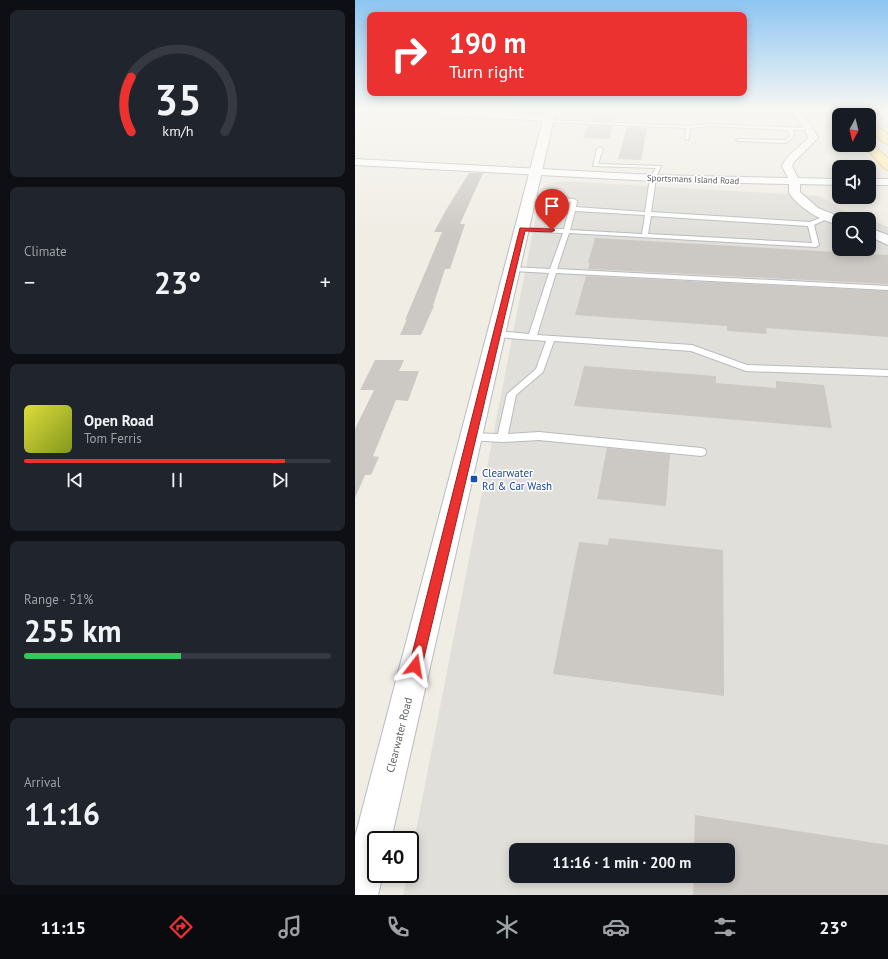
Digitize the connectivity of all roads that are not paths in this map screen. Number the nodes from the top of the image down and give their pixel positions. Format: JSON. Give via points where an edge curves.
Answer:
{"nodes":[{"id":1,"x":541,"y":151,"type":"edge"},
{"id":2,"x":599,"y":151,"type":"edge"},
{"id":3,"x":801,"y":151,"type":"edge"},
{"id":4,"x":875,"y":152,"type":"edge"},
{"id":5,"x":355,"y":162,"type":"edge"},
{"id":6,"x":888,"y":166,"type":"edge"},
{"id":7,"x":593,"y":170,"type":"junction"},
{"id":8,"x":536,"y":173,"type":"junction"},
{"id":9,"x":653,"y":178,"type":"junction"},
{"id":10,"x":795,"y":182,"type":"junction"},
{"id":11,"x":832,"y":182,"type":"edge"},
{"id":12,"x":876,"y":182,"type":"edge"},
{"id":13,"x":888,"y":182,"type":"edge"},
{"id":14,"x":530,"y":197,"type":"junction"},
{"id":15,"x":573,"y":209,"type":"junction"},
{"id":16,"x":649,"y":214,"type":"junction"},
{"id":17,"x":827,"y":217,"type":"junction"},
{"id":18,"x":832,"y":219,"type":"edge"},
{"id":19,"x":811,"y":224,"type":"junction"},
{"id":20,"x":522,"y":229,"type":"junction"},
{"id":21,"x":567,"y":231,"type":"junction"},
{"id":22,"x":876,"y":234,"type":"edge"},
{"id":23,"x":645,"y":236,"type":"junction"},
{"id":24,"x":888,"y":241,"type":"edge"},
{"id":25,"x":513,"y":269,"type":"junction"},
{"id":26,"x":553,"y":271,"type":"junction"},
{"id":27,"x":888,"y":288,"type":"edge"},
{"id":28,"x":497,"y":334,"type":"junction"},
{"id":29,"x":532,"y":337,"type":"junction"},
{"id":30,"x":551,"y":338,"type":"junction"},
{"id":31,"x":888,"y":372,"type":"edge"},
{"id":32,"x":471,"y":437,"type":"junction"},
{"id":33,"x":502,"y":438,"type":"junction"},
{"id":34,"x":701,"y":452,"type":"dead end"},
{"id":35,"x":359,"y":895,"type":"edge"}],
"edges":[{"from":1,"to":8,"type":"street","name":"Clearwater Road"},
{"from":2,"to":7,"type":"lane"},
{"from":3,"to":10,"type":"street","via":[[789,160],[787,166]]},
{"from":4,"to":6,"type":"main road"},
{"from":5,"to":8,"type":"street","name":"Sportsmans Island Road"},
{"from":7,"to":8,"type":"street","name":"Sportsmans Island Road"},
{"from":7,"to":9,"type":"street","name":"Sportsmans Island Road"},
{"from":8,"to":14,"type":"street","name":"Clearwater Road"},
{"from":9,"to":10,"type":"street","name":"Sportsmans Island Road"},
{"from":9,"to":16,"type":"lane"},
{"from":10,"to":11,"type":"street","name":"Sportsmans Island Road"},
{"from":10,"to":17,"type":"street","via":[[794,193],[804,204]]},
{"from":12,"to":13,"type":"street"},
{"from":14,"to":15,"type":"lane","via":[[575,201]]},
{"from":14,"to":20,"type":"street","name":"Clearwater Road"},
{"from":15,"to":16,"type":"lane"},
{"from":15,"to":21,"type":"lane"},
{"from":16,"to":19,"type":"lane"},
{"from":16,"to":23,"type":"lane"},
{"from":17,"to":18,"type":"street"},
{"from":17,"to":19,"type":"lane"},
{"from":19,"to":23,"type":"lane","via":[[816,245]]},
{"from":20,"to":21,"type":"lane"},
{"from":20,"to":25,"type":"street","name":"Clearwater Road"},
{"from":21,"to":23,"type":"lane"},
{"from":21,"to":26,"type":"lane"},
{"from":22,"to":24,"type":"street"},
{"from":25,"to":26,"type":"lane"},
{"from":25,"to":28,"type":"street","name":"Clearwater Road"},
{"from":26,"to":27,"type":"lane"},
{"from":26,"to":29,"type":"lane"},
{"from":28,"to":29,"type":"lane"},
{"from":28,"to":32,"type":"street","name":"Clearwater Road"},
{"from":29,"to":30,"type":"lane"},
{"from":30,"to":31,"type":"lane","via":[[692,348],[746,368]]},
{"from":30,"to":33,"type":"lane","via":[[540,370],[511,394]]},
{"from":32,"to":33,"type":"lane"},
{"from":32,"to":35,"type":"street","name":"Clearwater Road"},
{"from":33,"to":34,"type":"lane","via":[[539,436]]}]}
